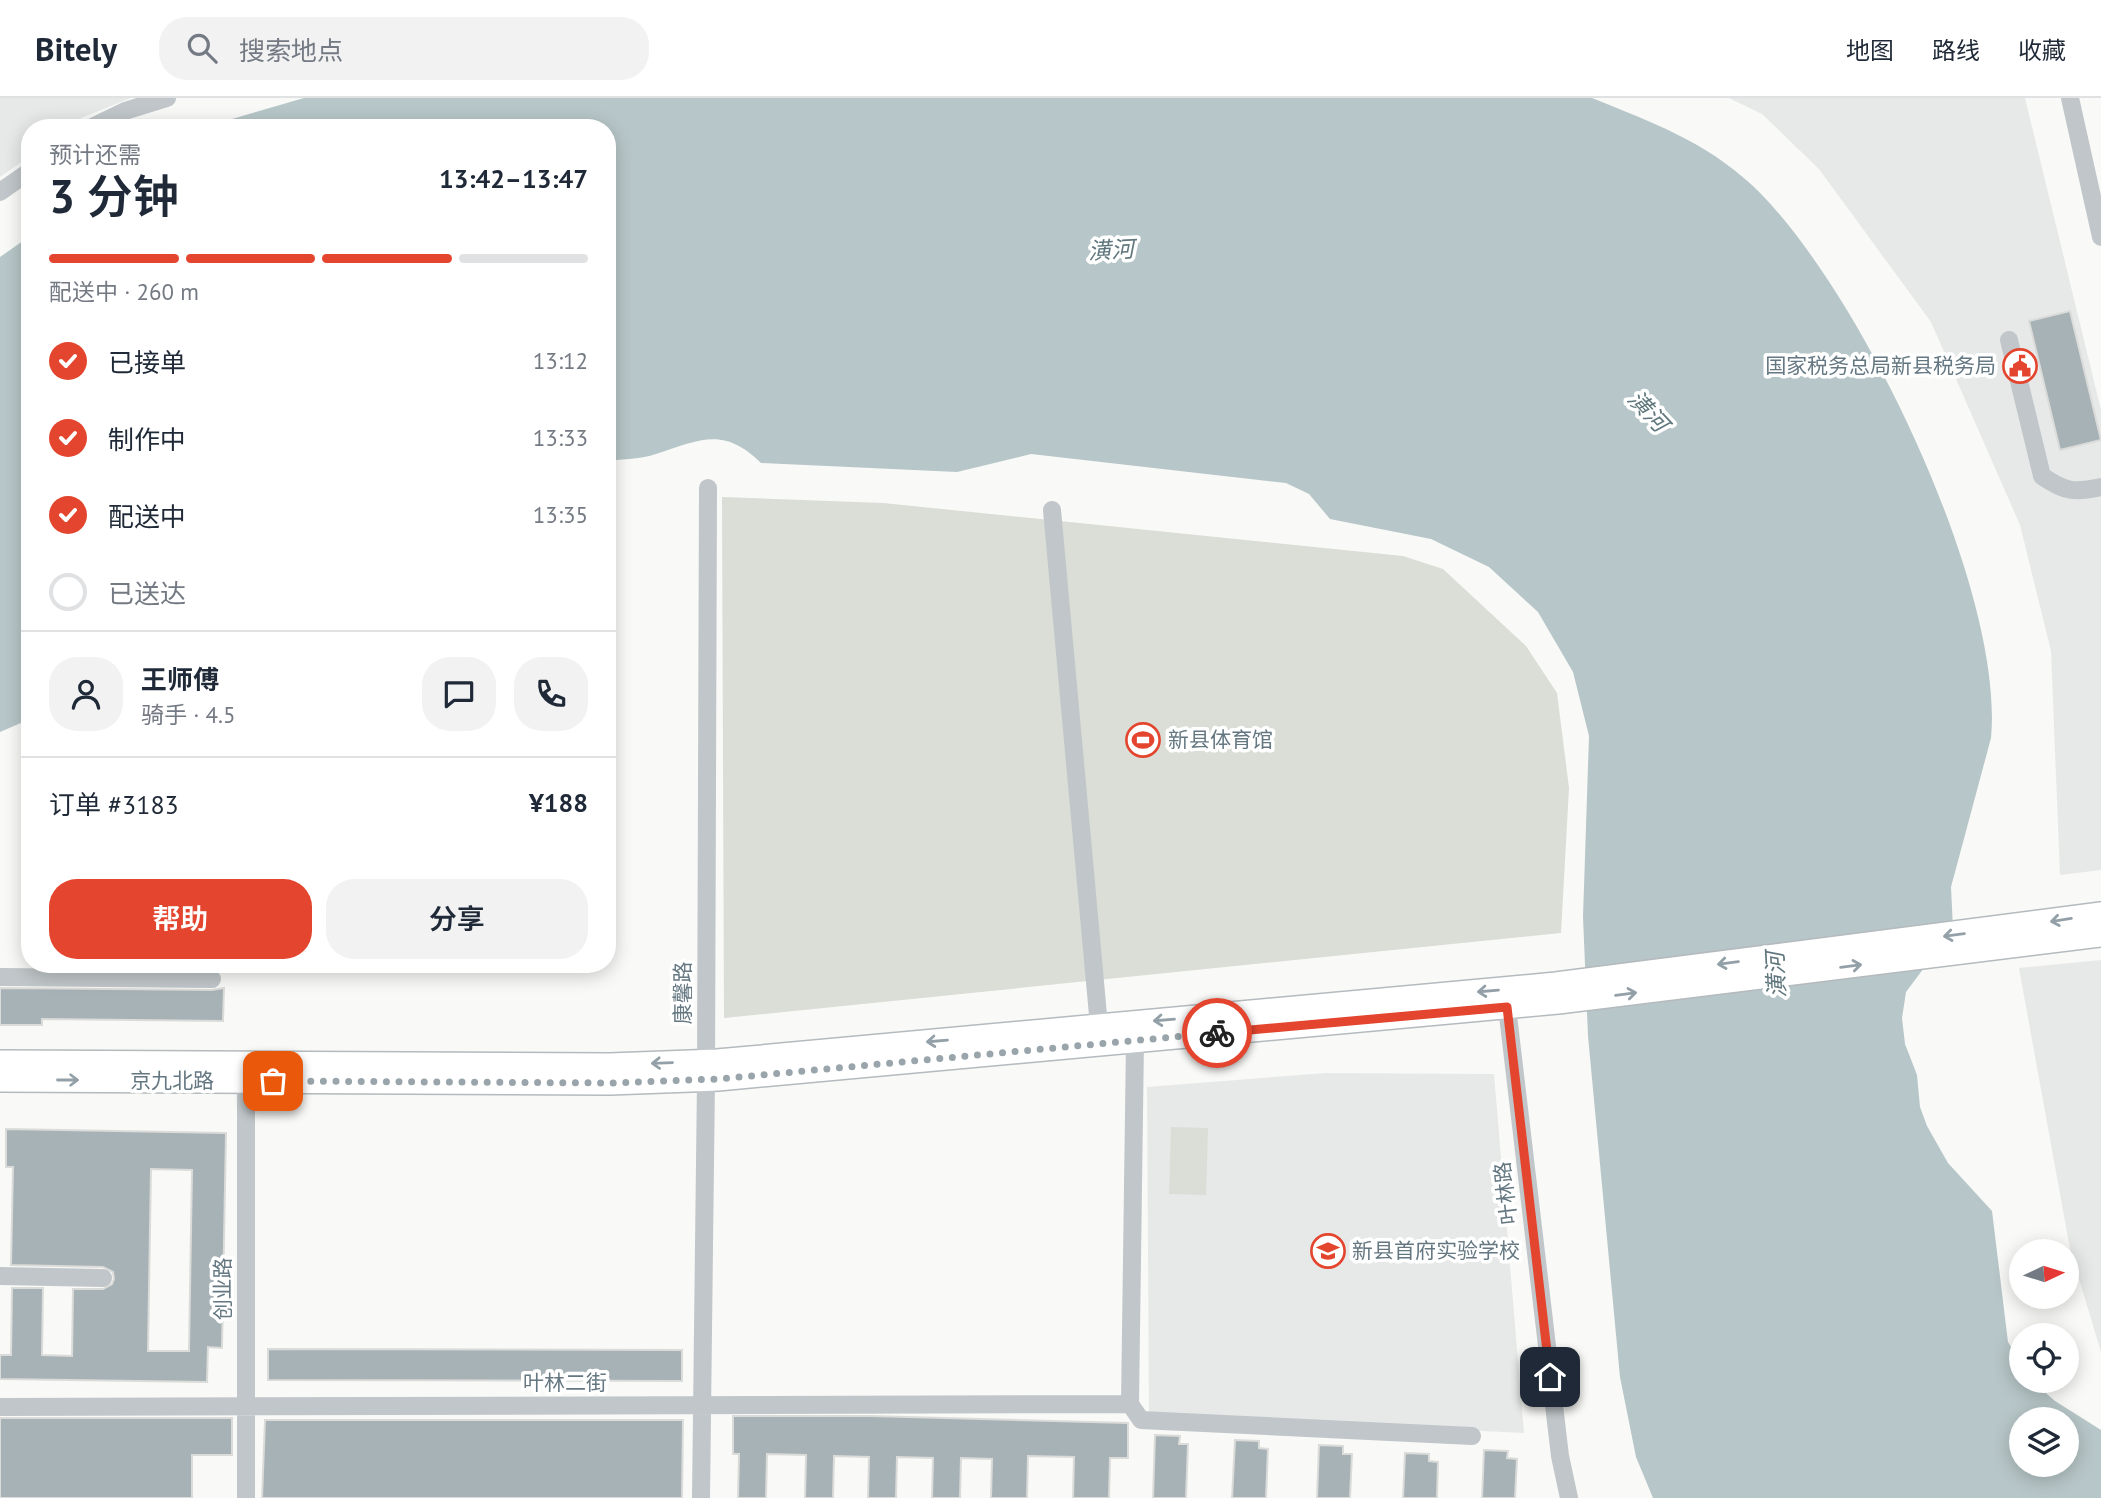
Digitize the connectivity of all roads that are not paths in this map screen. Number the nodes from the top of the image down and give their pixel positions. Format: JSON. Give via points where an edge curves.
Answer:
{"nodes":[{"id":1,"x":167,"y":98,"type":"edge"},
{"id":2,"x":2070,"y":98,"type":"edge"},
{"id":3,"x":109,"y":119,"type":"edge"},
{"id":4,"x":21,"y":177,"type":"edge"},
{"id":5,"x":0,"y":192,"type":"edge"},
{"id":6,"x":2101,"y":237,"type":"edge"},
{"id":7,"x":2009,"y":340,"type":"dead end"},
{"id":8,"x":2101,"y":487,"type":"edge"},
{"id":9,"x":708,"y":488,"type":"dead end"},
{"id":10,"x":1052,"y":510,"type":"dead end"},
{"id":11,"x":2101,"y":914,"type":"edge"},
{"id":12,"x":2023,"y":935,"type":"junction"},
{"id":13,"x":2101,"y":935,"type":"edge"},
{"id":14,"x":0,"y":977,"type":"edge"},
{"id":15,"x":212,"y":979,"type":"dead end"},
{"id":16,"x":1557,"y":993,"type":"junction"},
{"id":17,"x":1507,"y":1007,"type":"junction"},
{"id":18,"x":1099,"y":1026,"type":"junction"},
{"id":19,"x":1135,"y":1041,"type":"junction"},
{"id":20,"x":0,"y":1062,"type":"edge"},
{"id":21,"x":706,"y":1070,"type":"junction"},
{"id":22,"x":0,"y":1080,"type":"edge"},
{"id":23,"x":246,"y":1081,"type":"junction"},
{"id":24,"x":0,"y":1276,"type":"edge"},
{"id":25,"x":103,"y":1278,"type":"dead end"},
{"id":26,"x":1130,"y":1404,"type":"junction"},
{"id":27,"x":702,"y":1405,"type":"junction"},
{"id":28,"x":246,"y":1406,"type":"junction"},
{"id":29,"x":0,"y":1407,"type":"edge"},
{"id":30,"x":1472,"y":1436,"type":"dead end"},
{"id":31,"x":246,"y":1498,"type":"edge"},
{"id":32,"x":701,"y":1498,"type":"edge"},
{"id":33,"x":1569,"y":1498,"type":"edge"}],
"edges":[{"from":1,"to":3,"type":"street"},
{"from":2,"to":6,"type":"street"},
{"from":4,"to":5,"type":"street"},
{"from":7,"to":8,"type":"street","via":[[2042,476],[2078,492]]},
{"from":9,"to":21,"type":"street","name":"康馨路"},
{"from":10,"to":18,"type":"street"},
{"from":11,"to":12,"type":"main road","one_way":true},
{"from":12,"to":13,"type":"main road"},
{"from":12,"to":16,"type":"main road"},
{"from":14,"to":15,"type":"street"},
{"from":16,"to":17,"type":"main road","name":"京九北路"},
{"from":16,"to":18,"type":"main road","name":"京九北路","one_way":true},
{"from":17,"to":19,"type":"main road","name":"京九北路"},
{"from":17,"to":33,"type":"street","name":"叶林路","via":[[1560,1457]]},
{"from":18,"to":21,"type":"main road","name":"京九北路","one_way":true},
{"from":19,"to":21,"type":"main road","name":"京九北路"},
{"from":19,"to":26,"type":"street"},
{"from":21,"to":20,"type":"main road","name":"京九北路","one_way":true},
{"from":21,"to":23,"type":"main road","name":"京九北路","via":[[610,1083]]},
{"from":21,"to":27,"type":"street","name":"康馨路"},
{"from":22,"to":23,"type":"main road","name":"京九北路","one_way":true},
{"from":23,"to":28,"type":"street","name":"创业路"},
{"from":24,"to":25,"type":"street"},
{"from":26,"to":27,"type":"street","name":"叶林二街"},
{"from":26,"to":30,"type":"street","via":[[1141,1420]]},
{"from":27,"to":28,"type":"street","name":"叶林二街"},
{"from":27,"to":32,"type":"street","name":"康馨路"},
{"from":28,"to":29,"type":"street","name":"叶林二街"},
{"from":28,"to":31,"type":"street","name":"创业路"}]}
